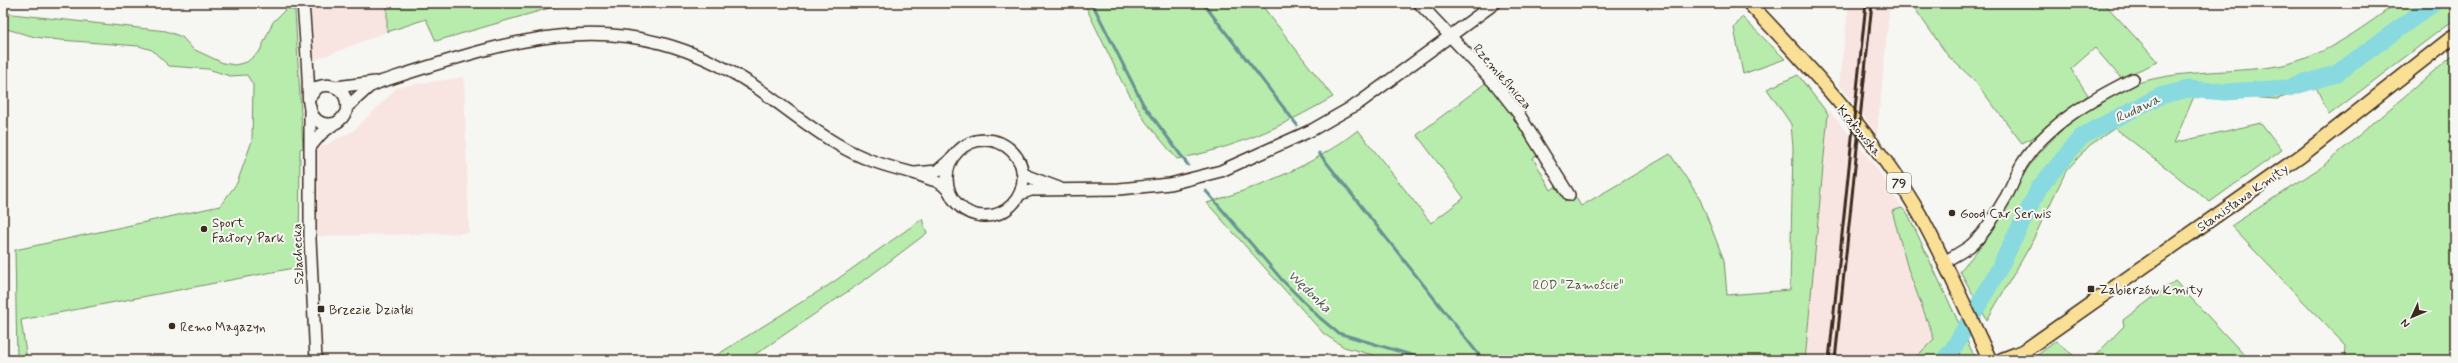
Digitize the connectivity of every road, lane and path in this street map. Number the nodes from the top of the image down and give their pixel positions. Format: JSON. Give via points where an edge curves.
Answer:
{"nodes":[{"id":1,"x":303,"y":3,"type":"edge"},
{"id":2,"x":1419,"y":3,"type":"edge"},
{"id":3,"x":1495,"y":3,"type":"edge"},
{"id":4,"x":1749,"y":3,"type":"edge"},
{"id":5,"x":2455,"y":35,"type":"edge"},
{"id":6,"x":1450,"y":36,"type":"junction"},
{"id":7,"x":307,"y":64,"type":"junction"},
{"id":8,"x":2133,"y":79,"type":"dead end"},
{"id":9,"x":380,"y":82,"type":"junction"},
{"id":10,"x":332,"y":86,"type":"junction"},
{"id":11,"x":309,"y":103,"type":"junction"},
{"id":12,"x":347,"y":107,"type":"junction"},
{"id":13,"x":334,"y":124,"type":"junction"},
{"id":14,"x":311,"y":146,"type":"junction"},
{"id":15,"x":953,"y":157,"type":"junction"},
{"id":16,"x":1022,"y":171,"type":"junction"},
{"id":17,"x":914,"y":173,"type":"junction"},
{"id":18,"x":1061,"y":189,"type":"junction"},
{"id":19,"x":949,"y":191,"type":"junction"},
{"id":20,"x":1020,"y":194,"type":"junction"},
{"id":21,"x":1569,"y":195,"type":"dead end"},
{"id":22,"x":1944,"y":262,"type":"junction"},
{"id":23,"x":2022,"y":356,"type":"edge"},
{"id":24,"x":316,"y":360,"type":"edge"},
{"id":25,"x":1990,"y":360,"type":"edge"},
{"id":26,"x":2001,"y":360,"type":"edge"}],
"edges":[{"from":1,"to":7,"type":"street","name":"Szlachecka"},
{"from":2,"to":6,"type":"street","name":"Rzemieślnicza"},
{"from":3,"to":6,"type":"street"},
{"from":4,"to":22,"type":"main road","name":"Krakowska","number":"79","via":[[1877,151],[1920,215]]},
{"from":5,"to":23,"type":"main road","name":"Stanisława Kmity","via":[[2318,144]]},
{"from":6,"to":18,"type":"street","via":[[1359,103],[1312,130],[1221,171],[1170,184],[1119,189]]},
{"from":6,"to":21,"type":"street","name":"Rzemieślnicza","via":[[1497,86],[1518,113]]},
{"from":7,"to":10,"type":"street","via":[[317,77]]},
{"from":7,"to":11,"type":"street","name":"Szlachecka"},
{"from":8,"to":22,"type":"street","via":[[2067,117],[2043,140],[2022,163],[2006,196],[1977,238]]},
{"from":9,"to":10,"type":"street"},
{"from":9,"to":12,"type":"street","via":[[370,87]]},
{"from":9,"to":17,"type":"street","via":[[500,44],[594,31],[626,33],[660,40],[696,53],[752,85],[838,145],[879,164]]},
{"from":10,"to":11,"type":"street","via":[[314,90]]},
{"from":10,"to":12,"type":"street","via":[[344,93]]},
{"from":11,"to":13,"type":"street","via":[[318,121]]},
{"from":11,"to":14,"type":"street","name":"Szlachecka"},
{"from":12,"to":13,"type":"street","via":[[344,116]]},
{"from":13,"to":14,"type":"street"},
{"from":14,"to":24,"type":"street","name":"Szlachecka","via":[[310,239]]},
{"from":15,"to":16,"type":"street","via":[[968,144],[990,140],[1011,150]]},
{"from":15,"to":17,"type":"street","via":[[937,171]]},
{"from":15,"to":19,"type":"street","via":[[947,177]]},
{"from":16,"to":18,"type":"street","via":[[1027,176]]},
{"from":16,"to":20,"type":"street"},
{"from":17,"to":19,"type":"street","via":[[943,185]]},
{"from":18,"to":20,"type":"street","via":[[1031,190]]},
{"from":19,"to":20,"type":"street","via":[[961,209],[981,216],[1004,212]]},
{"from":22,"to":25,"type":"main road","name":"Krakowska","number":"79"},
{"from":23,"to":26,"type":"main road","name":"Stanisława Kmity"}]}
